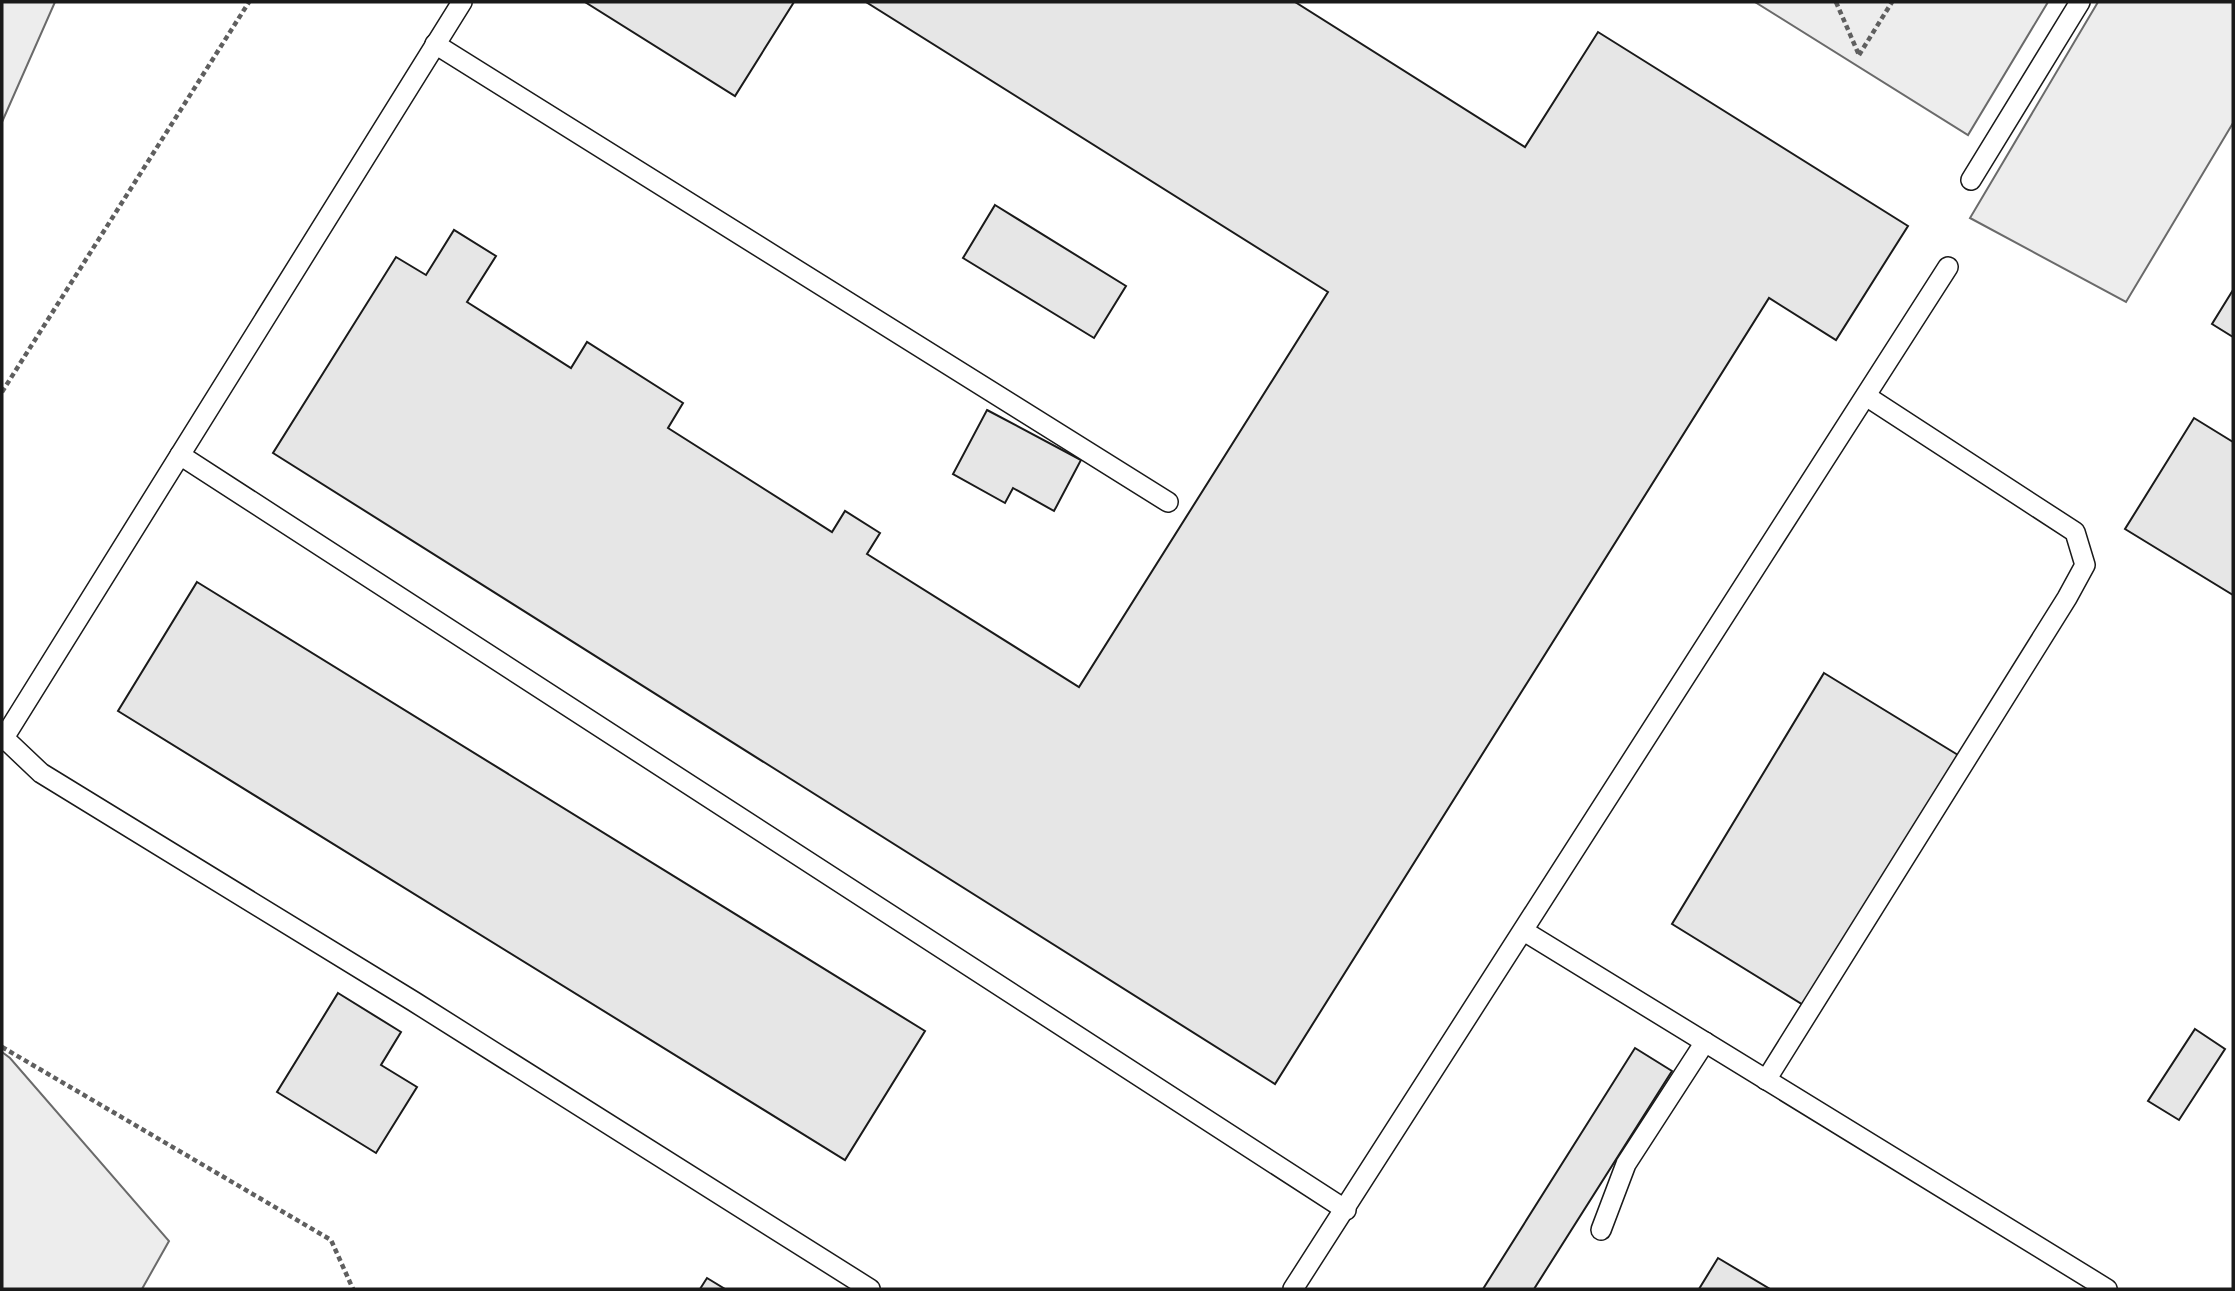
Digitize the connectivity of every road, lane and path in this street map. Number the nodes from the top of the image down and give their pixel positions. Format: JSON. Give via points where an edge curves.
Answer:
{"nodes":[{"id":1,"x":249,"y":2,"type":"edge"},
{"id":2,"x":462,"y":2,"type":"edge"},
{"id":3,"x":1836,"y":2,"type":"edge"},
{"id":4,"x":1892,"y":2,"type":"edge"},
{"id":5,"x":2080,"y":2,"type":"edge"},
{"id":6,"x":435,"y":44,"type":"junction"},
{"id":7,"x":1971,"y":180,"type":"dead end"},
{"id":8,"x":1948,"y":267,"type":"dead end"},
{"id":9,"x":2,"y":393,"type":"edge"},
{"id":10,"x":1866,"y":396,"type":"junction"},
{"id":11,"x":180,"y":454,"type":"junction"},
{"id":12,"x":1168,"y":502,"type":"dead end"},
{"id":13,"x":3,"y":740,"type":"edge"},
{"id":14,"x":1524,"y":931,"type":"junction"},
{"id":15,"x":1705,"y":1042,"type":"junction"},
{"id":16,"x":2,"y":1047,"type":"edge"},
{"id":17,"x":1766,"y":1080,"type":"junction"},
{"id":18,"x":1346,"y":1210,"type":"junction"},
{"id":19,"x":1601,"y":1230,"type":"dead end"},
{"id":20,"x":353,"y":1289,"type":"edge"},
{"id":21,"x":870,"y":1289,"type":"edge"},
{"id":22,"x":1293,"y":1289,"type":"edge"},
{"id":23,"x":2107,"y":1289,"type":"edge"}],
"edges":[{"from":1,"to":9,"type":"path"},
{"from":2,"to":6,"type":"lane"},
{"from":3,"to":4,"type":"path","via":[[1859,55]]},
{"from":5,"to":7,"type":"lane"},
{"from":6,"to":11,"type":"lane"},
{"from":6,"to":12,"type":"lane"},
{"from":8,"to":10,"type":"lane"},
{"from":10,"to":14,"type":"lane"},
{"from":10,"to":17,"type":"lane","via":[[2075,531],[2085,565]]},
{"from":11,"to":13,"type":"lane"},
{"from":11,"to":18,"type":"lane"},
{"from":13,"to":21,"type":"lane","via":[[41,773],[413,1000]]},
{"from":14,"to":15,"type":"lane"},
{"from":14,"to":18,"type":"lane"},
{"from":15,"to":17,"type":"lane"},
{"from":15,"to":19,"type":"lane","via":[[1626,1164]]},
{"from":16,"to":20,"type":"path","via":[[331,1240]]},
{"from":17,"to":23,"type":"lane"},
{"from":18,"to":22,"type":"lane"}]}
